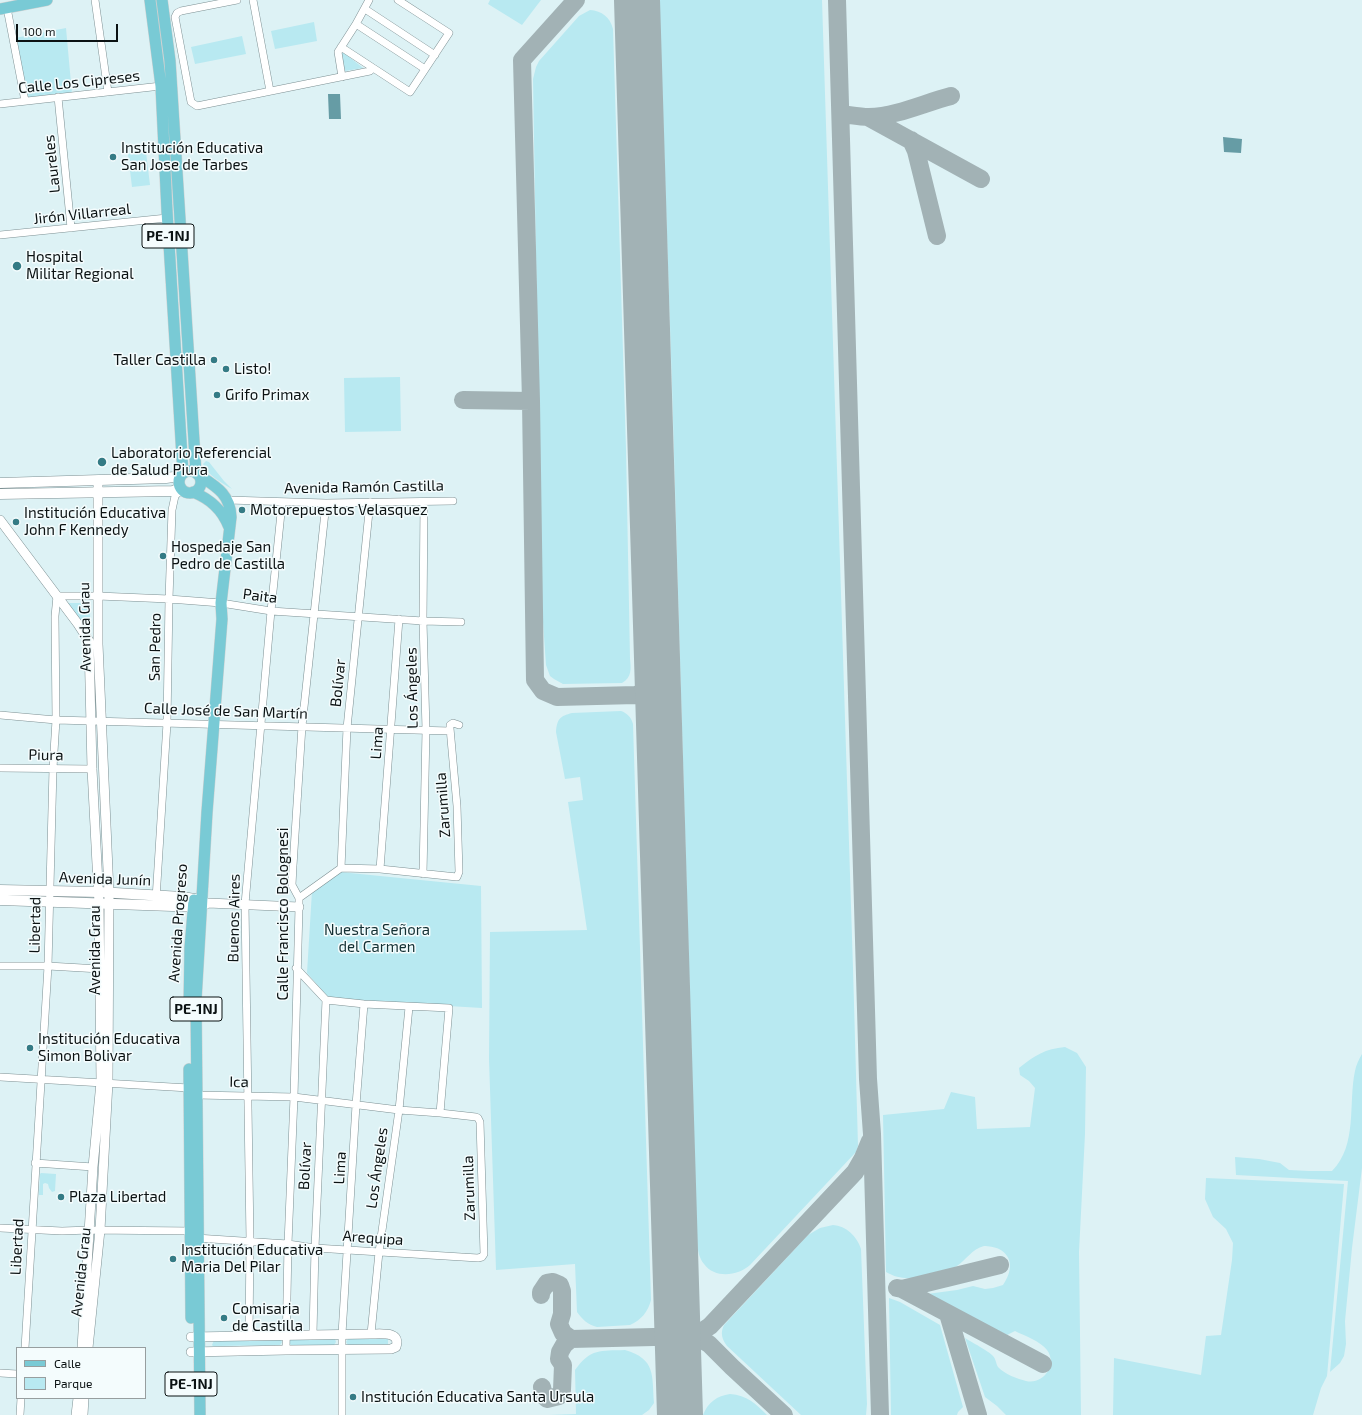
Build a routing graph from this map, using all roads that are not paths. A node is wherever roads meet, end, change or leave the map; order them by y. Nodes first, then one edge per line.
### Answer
1 (47, 0) edge
2 (95, 0) edge
3 (150, 0) edge
4 (162, 0) edge
5 (237, 0) edge
6 (253, 0) edge
7 (369, 0) edge
8 (398, 0) edge
9 (3, 8) edge
10 (365, 9) junction
11 (356, 24) junction
12 (341, 47) junction
13 (435, 55) junction
14 (183, 59) junction
15 (170, 61) junction
16 (158, 62) junction
17 (373, 68) junction
18 (425, 69) junction
19 (342, 77) junction
20 (160, 86) junction
21 (270, 91) junction
22 (108, 92) junction
23 (58, 97) junction
24 (25, 101) junction
25 (0, 104) edge
26 (167, 218) junction
27 (71, 228) junction
28 (0, 235) edge
29 (190, 386) junction
30 (178, 387) junction
31 (193, 433) junction
32 (180, 434) junction
33 (197, 473) junction
34 (182, 475) junction
35 (98, 480) junction
36 (0, 483) edge
37 (182, 489) junction
38 (98, 492) junction
39 (193, 492) junction
40 (0, 494) edge
41 (228, 500) junction
42 (453, 500) dead end
43 (370, 502) junction
44 (424, 502) junction
45 (282, 503) junction
46 (326, 503) junction
47 (0, 520) edge
48 (230, 531) junction
49 (56, 596) junction
50 (98, 596) junction
51 (169, 599) junction
52 (221, 603) junction
53 (271, 611) junction
54 (315, 613) junction
55 (358, 617) junction
56 (399, 620) junction
57 (423, 621) junction
58 (461, 622) dead end
59 (0, 715) edge
60 (56, 720) junction
61 (90, 721) junction
62 (101, 721) junction
63 (167, 723) junction
64 (459, 724) dead end
65 (211, 725) junction
66 (261, 725) junction
67 (302, 726) junction
68 (347, 728) junction
69 (391, 729) junction
70 (426, 730) junction
71 (450, 731) junction
72 (0, 768) edge
73 (52, 768) junction
74 (92, 769) junction
75 (341, 868) junction
76 (380, 869) junction
77 (423, 874) junction
78 (0, 890) edge
79 (49, 896) junction
80 (104, 898) junction
81 (0, 900) edge
82 (156, 900) junction
83 (199, 903) junction
84 (299, 903) junction
85 (245, 904) junction
86 (0, 966) edge
87 (48, 966) junction
88 (296, 968) junction
89 (100, 969) junction
90 (326, 1000) junction
91 (364, 1004) junction
92 (409, 1007) junction
93 (0, 1077) edge
94 (41, 1079) junction
95 (105, 1082) junction
96 (193, 1091) junction
97 (247, 1095) junction
98 (294, 1096) junction
99 (321, 1101) junction
100 (356, 1105) junction
101 (399, 1110) junction
102 (440, 1112) junction
103 (478, 1118) joint
104 (36, 1163) junction
105 (93, 1167) junction
106 (0, 1228) edge
107 (32, 1230) junction
108 (90, 1230) junction
109 (100, 1230) junction
110 (194, 1234) junction
111 (250, 1241) junction
112 (288, 1244) junction
113 (315, 1248) junction
114 (348, 1250) junction
115 (379, 1252) junction
116 (482, 1257) joint
117 (313, 1334) junction
118 (342, 1334) junction
119 (371, 1334) junction
120 (286, 1335) junction
121 (249, 1336) junction
122 (195, 1337) junction
123 (25, 1347) edge
124 (82, 1347) edge
125 (88, 1347) edge
126 (342, 1349) junction
127 (286, 1350) junction
128 (195, 1352) junction
129 (0, 1373) edge
130 (16, 1374) edge
131 (21, 1399) edge
132 (78, 1399) edge
133 (84, 1399) edge
134 (20, 1415) edge
135 (76, 1415) edge
136 (83, 1415) edge
137 (192, 1415) edge
138 (200, 1415) edge
139 (342, 1415) edge

1 - 9 main road
2 - 22 street
3 - 16 main road, PE-1NJ
4 - 15 main road, PE-1NJ
5 - 14 street
6 - 21 street
7 - 10 street
8 - 13 street
9 - 24 street
10 - 11 street
10 - 13 street
11 - 12 street
11 - 18 street
12 - 17 street
12 - 19 street
13 - 18 street
14 - 15 street
14 - 21 street
15 - 16 street
15 - 29 main road, PE-1NJ
16 - 20 main road, PE-1NJ
17 - 18 street
17 - 19 street
19 - 21 street
20 - 22 street, Calle Los Cipreses
20 - 26 main road, PE-1NJ
22 - 23 street, Calle Los Cipreses
23 - 24 street, Calle Los Cipreses
23 - 27 street, Laureles
24 - 25 street, Calle Los Cipreses
26 - 27 street, Jirón Villarreal
26 - 30 main road, PE-1NJ
27 - 28 street, Jirón Villarreal
29 - 30 main road
29 - 31 main road, PE-1NJ
30 - 32 main road, PE-1NJ
31 - 32 main road
31 - 33 main road, PE-1NJ
32 - 34 main road, PE-1NJ
33 - 34 main road
33 - 39 main road, PE-1NJ
33 - 41 main road
34 - 35 main road
34 - 37 main road, PE-1NJ
35 - 36 main road
35 - 38 street, Avenida Grau
37 - 38 main road
37 - 39 main road, PE-1NJ
37 - 51 street, San Pedro
38 - 40 main road
38 - 50 street, Avenida Grau
39 - 48 main road, Avenida Progreso / PE-1NJ
41 - 45 street, Avenida Ramón Castilla
41 - 48 main road, Avenida Progreso / PE-1NJ
42 - 44 street, Avenida Ramón Castilla
43 - 44 street, Avenida Ramón Castilla
43 - 46 street, Avenida Ramón Castilla
43 - 55 street, Bolívar
44 - 57 street, Los Ángeles
45 - 46 street, Avenida Ramón Castilla
45 - 53 street, Buenos Aires
46 - 54 street, Calle Francisco Bolognesi
47 - 49 street
48 - 52 main road, Avenida Progreso / PE-1NJ
49 - 50 street, Paita
49 - 60 street, Libertad
49 - 61 street, Avenida Grau
50 - 51 street, Paita
50 - 62 street, Avenida Grau
51 - 52 street, Paita
51 - 63 street, San Pedro
52 - 53 street, Paita
52 - 65 main road, Avenida Progreso / PE-1NJ
53 - 54 street, Paita
53 - 66 street, Buenos Aires
54 - 55 street, Paita
54 - 67 street, Calle Francisco Bolognesi
55 - 56 street, Paita
55 - 68 street, Bolívar
56 - 57 street, Paita
56 - 69 street, Lima
57 - 58 street, Paita
57 - 70 street, Los Ángeles
59 - 60 street, Calle José de San Martín
60 - 61 street, Calle José de San Martín
60 - 73 street, Libertad
61 - 62 street, Calle José de San Martín
61 - 74 street, Avenida Grau
62 - 63 street, Calle José de San Martín
62 - 80 street, Avenida Grau
63 - 65 street, Calle José de San Martín
63 - 82 street, San Pedro
64 - 71 street
65 - 66 street, Calle José de San Martín
65 - 83 main road, Avenida Progreso / PE-1NJ
66 - 67 street, Calle José de San Martín
66 - 85 street, Buenos Aires
67 - 68 street, Calle José de San Martín
67 - 84 street, Calle Francisco Bolognesi
68 - 69 street, Calle José de San Martín
68 - 75 street, Bolívar
69 - 70 street, Calle José de San Martín
69 - 76 street, Lima
70 - 71 street, Calle José de San Martín
70 - 77 street, Los Ángeles
71 - 77 street, Zarumilla
72 - 73 street, Piura
73 - 74 street, Piura
73 - 79 street, Libertad
74 - 80 street, Avenida Grau
75 - 76 street
75 - 84 street
76 - 77 street
78 - 79 main road, Avenida Junín
79 - 80 main road, Avenida Junín
79 - 81 main road, Avenida Junín
79 - 87 street, Libertad
80 - 82 main road, Avenida Junín
80 - 89 street, Avenida Grau
80 - 95 street, Avenida Grau
82 - 83 main road, Avenida Junín
83 - 85 street, Avenida Junín
83 - 96 main road, Avenida Progreso / PE-1NJ
84 - 85 street, Avenida Junín
84 - 88 street, Calle Francisco Bolognesi
85 - 97 street, Buenos Aires
86 - 87 street
87 - 89 street
87 - 94 street, Libertad
88 - 90 street
88 - 98 street, Calle Francisco Bolognesi
89 - 95 street, Avenida Grau
90 - 91 street
90 - 99 street, Bolívar
91 - 92 street
91 - 100 street, Lima
92 - 101 street, Los Ángeles
92 - 102 street
93 - 94 street, Ica
94 - 95 street, Ica
94 - 104 street, Libertad
95 - 96 street, Ica
95 - 105 street, Avenida Grau
95 - 109 street, Avenida Grau
96 - 97 street, Ica
96 - 110 main road, Avenida Progreso / PE-1NJ
97 - 98 street, Ica
97 - 111 street, Buenos Aires
98 - 99 street, Ica
98 - 112 street, Calle Francisco Bolognesi
99 - 100 street, Ica
99 - 113 street, Bolívar
100 - 101 street, Ica
100 - 114 street, Lima
101 - 102 street, Ica
101 - 115 street, Los Ángeles
102 - 103 street, Ica
103 - 116 street, Zarumilla
104 - 105 street
104 - 107 street, Libertad
105 - 108 street, Avenida Grau
106 - 107 street, Arequipa
107 - 108 street, Arequipa
107 - 123 street, Libertad
108 - 109 street, Arequipa
108 - 124 street, Avenida Grau
109 - 110 street, Arequipa
109 - 125 street, Avenida Grau
110 - 111 street, Arequipa
110 - 122 main road, Avenida Progreso / PE-1NJ
111 - 112 street, Arequipa
111 - 121 street, Buenos Aires
112 - 113 street, Arequipa
112 - 120 street, Calle Francisco Bolognesi
113 - 114 street, Arequipa
113 - 117 street, Bolívar
114 - 115 street, Arequipa
114 - 118 street, Lima
115 - 116 street, Arequipa
115 - 119 street, Los Ángeles
117 - 118 street
117 - 120 street
118 - 119 street
118 - 126 street, Lima
119 - 126 street
120 - 121 street
120 - 127 street, Calle Francisco Bolognesi
121 - 122 street
122 - 128 main road, Avenida Progreso / PE-1NJ
126 - 127 street
126 - 139 street, Lima
127 - 128 street
128 - 137 main road, Avenida Progreso / PE-1NJ
128 - 138 main road, Avenida Progreso / PE-1NJ
129 - 130 street
131 - 134 street
132 - 135 street
133 - 136 street

